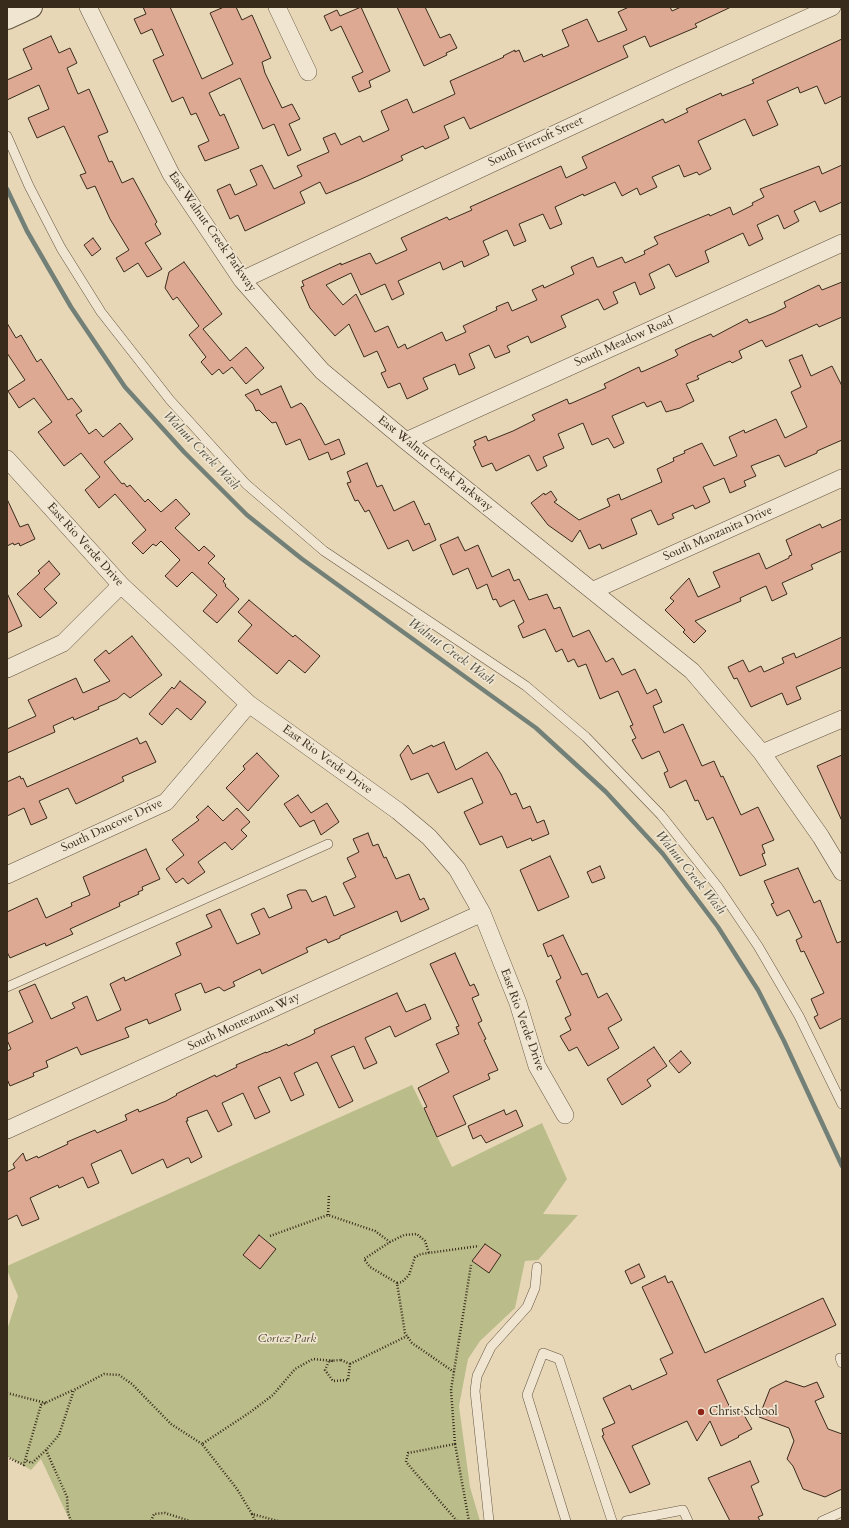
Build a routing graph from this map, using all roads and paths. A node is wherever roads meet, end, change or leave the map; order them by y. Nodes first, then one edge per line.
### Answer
1 (31, 7) edge
2 (88, 7) edge
3 (277, 7) edge
4 (832, 7) edge
5 (7, 18) edge
6 (308, 72) dead end
7 (7, 136) edge
8 (842, 243) edge
9 (242, 280) junction
10 (406, 441) junction
11 (7, 460) edge
12 (842, 478) edge
13 (120, 585) junction
14 (594, 590) junction
15 (7, 669) edge
16 (249, 704) junction
17 (842, 719) edge
18 (762, 753) junction
19 (328, 844) dead end
20 (842, 872) edge
21 (7, 875) edge
22 (482, 913) junction
23 (7, 987) edge
24 (842, 1104) edge
25 (565, 1115) dead end
26 (7, 1130) edge
27 (329, 1195) dead end
28 (328, 1215) junction
29 (270, 1236) dead end
30 (390, 1242) junction
31 (479, 1246) dead end
32 (429, 1253) junction
33 (471, 1265) dead end
34 (537, 1267) dead end
35 (397, 1283) junction
36 (407, 1336) junction
37 (334, 1361) junction
38 (350, 1364) junction
39 (454, 1372) junction
40 (74, 1390) junction
41 (7, 1393) edge
42 (46, 1403) junction
43 (202, 1444) junction
44 (455, 1444) junction
45 (46, 1450) junction
46 (7, 1457) edge
47 (25, 1460) junction
48 (842, 1512) edge
49 (252, 1514) junction
50 (72, 1521) edge
51 (151, 1521) edge
52 (190, 1521) edge
53 (255, 1521) edge
54 (278, 1521) edge
55 (457, 1521) edge
56 (470, 1521) edge
57 (490, 1521) edge
58 (566, 1521) edge
59 (612, 1521) edge
60 (626, 1521) edge
61 (688, 1521) edge
62 (822, 1521) edge

1 - 5 street
2 - 9 street, East Walnut Creek Parkway
3 - 6 street
4 - 9 street, South Fircroft Street
7 - 24 lane
8 - 10 street, South Meadow Road
9 - 10 street, East Walnut Creek Parkway
10 - 14 street, East Walnut Creek Parkway
11 - 13 street, East Rio Verde Drive
12 - 14 street, South Manzanita Drive
13 - 15 street
13 - 16 street, East Rio Verde Drive
14 - 18 street, East Walnut Creek Parkway
16 - 21 street, South Dancove Drive
16 - 22 street, East Rio Verde Drive
17 - 18 street
18 - 20 street, East Walnut Creek Parkway
19 - 23 lane
22 - 25 street, East Rio Verde Drive
22 - 26 street, South Montezuma Way
27 - 28 path
28 - 29 path
28 - 30 path
30 - 32 path
30 - 35 path
31 - 32 path
32 - 35 path
33 - 39 path
34 - 57 lane
35 - 36 path
36 - 38 path
36 - 39 path
37 - 38 path
37 - 38 path
37 - 43 path
39 - 44 path
40 - 42 path
40 - 43 path
40 - 45 path
41 - 42 path
42 - 47 path
43 - 49 path
44 - 55 path
44 - 56 path
45 - 47 path
45 - 50 path
46 - 47 path
48 - 62 lane
49 - 53 path
49 - 54 path
51 - 52 path
58 - 59 lane
60 - 61 lane

